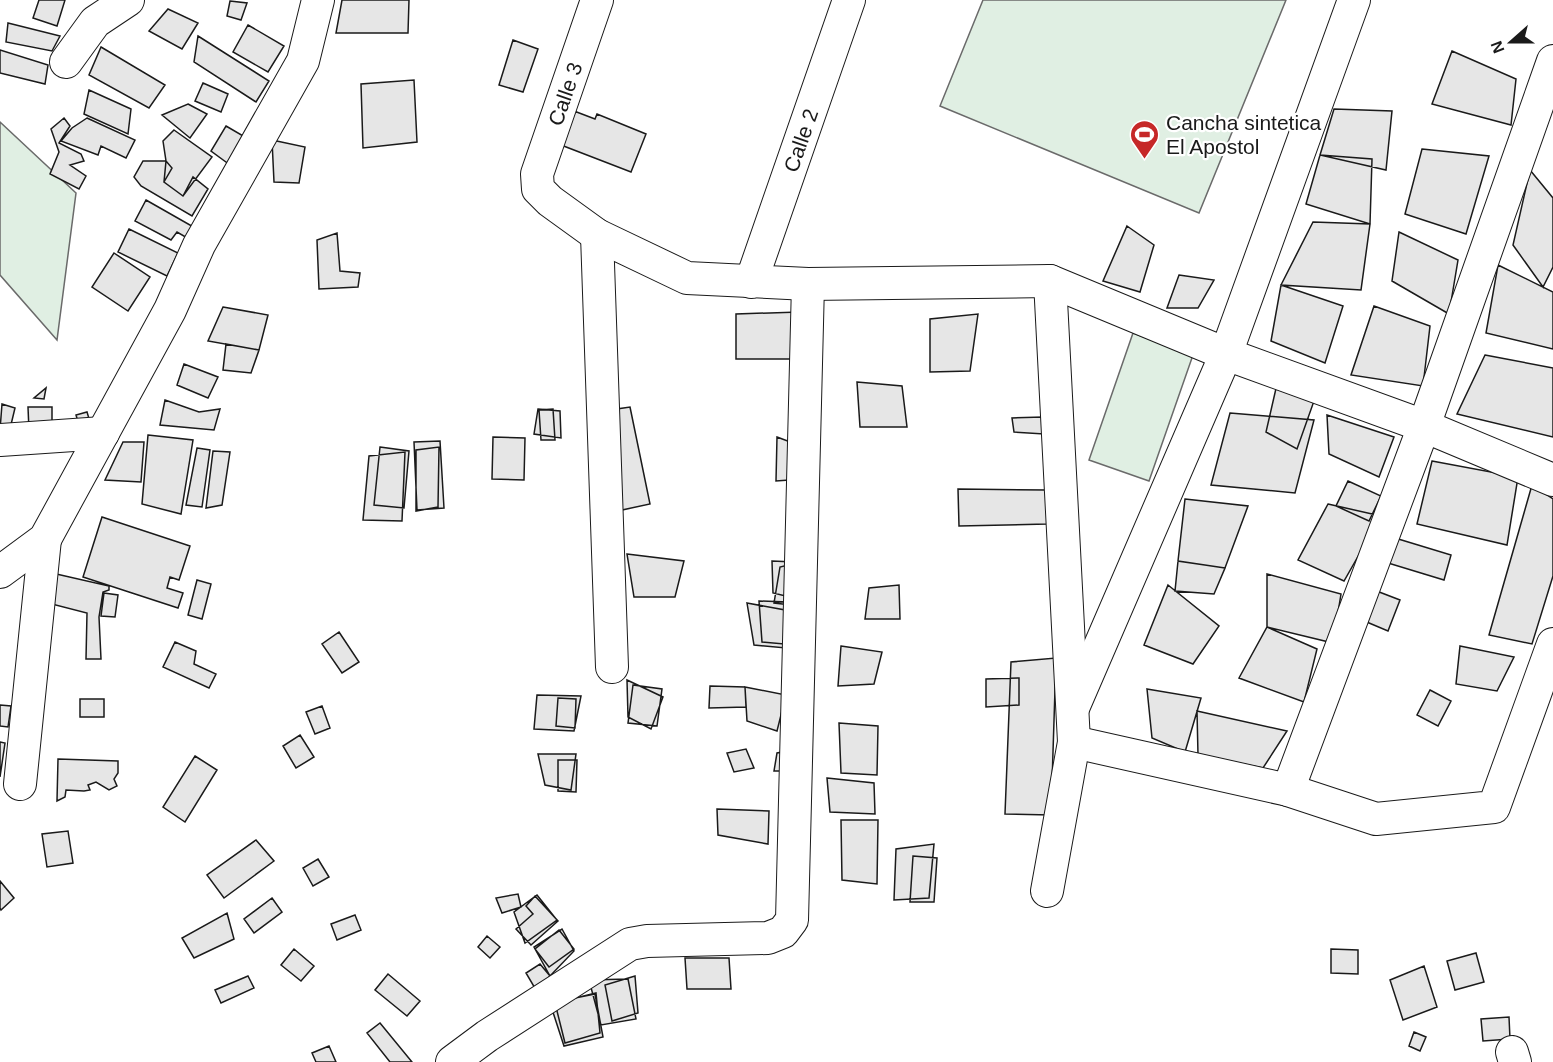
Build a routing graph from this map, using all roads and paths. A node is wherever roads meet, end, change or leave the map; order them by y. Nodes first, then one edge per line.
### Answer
1 (128, 0) edge
2 (318, 0) edge
3 (597, 0) edge
4 (849, 0) edge
5 (1354, 0) edge
6 (1553, 61) edge
7 (66, 62) dead end
8 (597, 235) junction
9 (1050, 281) junction
10 (751, 282) junction
11 (808, 284) junction
12 (1226, 354) junction
13 (1424, 426) junction
14 (103, 433) junction
15 (0, 440) edge
16 (1553, 480) edge
17 (45, 539) junction
18 (0, 572) edge
19 (1553, 644) edge
20 (612, 666) dead end
21 (1073, 708) junction
22 (1074, 742) junction
23 (20, 784) dead end
24 (1288, 790) junction
25 (1047, 891) dead end
26 (452, 1062) edge

1 - 7 street
2 - 14 street
3 - 8 street, Calle 3
4 - 10 street, Calle 2
5 - 12 street
6 - 13 street
8 - 10 street
8 - 20 street
9 - 11 street
9 - 12 street
9 - 21 street
10 - 11 street
11 - 26 street
12 - 13 street
12 - 21 street
13 - 16 street
13 - 24 street
14 - 15 street
14 - 17 street
17 - 18 street
17 - 23 street
19 - 24 street
21 - 22 street
22 - 24 street
22 - 25 street

